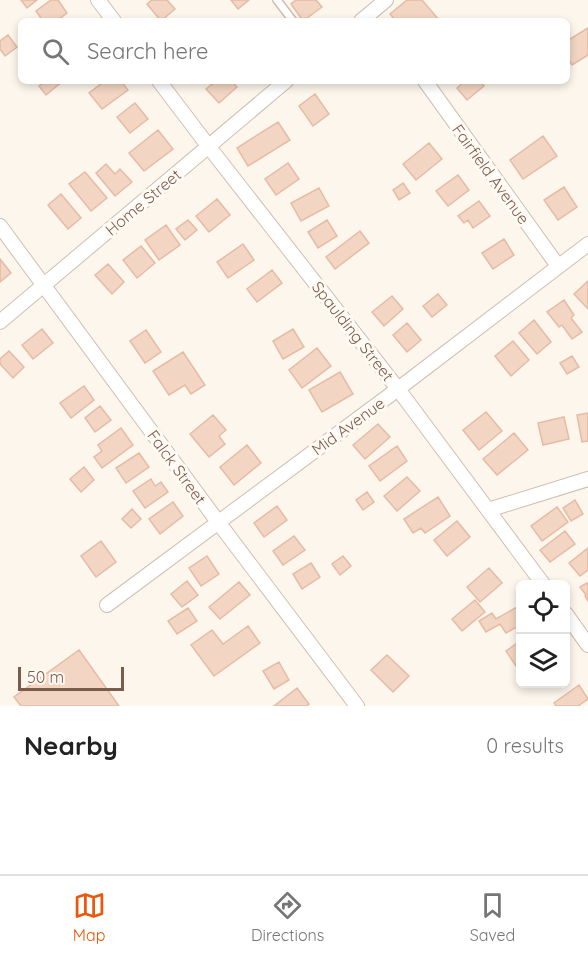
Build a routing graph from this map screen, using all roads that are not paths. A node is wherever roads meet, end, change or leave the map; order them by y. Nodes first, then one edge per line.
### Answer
1 (98, 0) edge
2 (277, 0) edge
3 (386, 0) edge
4 (379, 16) edge
5 (112, 18) edge
6 (291, 18) edge
7 (161, 84) edge
8 (282, 84) edge
9 (427, 84) edge
10 (209, 147) junction
11 (0, 226) edge
12 (588, 244) edge
13 (558, 266) junction
14 (44, 285) junction
15 (0, 322) edge
16 (398, 389) junction
17 (588, 479) edge
18 (488, 510) junction
19 (218, 522) junction
20 (539, 580) edge
21 (107, 605) dead end
22 (570, 620) edge
23 (588, 645) edge
24 (357, 706) edge

1 - 5 street
2 - 6 lane
3 - 4 street
7 - 10 street, Spaulding Street
8 - 10 street, Home Street
9 - 13 street, Fairfield Avenue
10 - 14 street, Home Street
10 - 16 street, Spaulding Street
11 - 14 street, Falck Street
12 - 13 street, Mid Avenue
13 - 16 street, Mid Avenue
14 - 15 street, Home Street
14 - 19 street, Falck Street
16 - 18 street, Spaulding Street
16 - 19 street, Mid Avenue
17 - 18 street
18 - 20 street, Spaulding Street
19 - 21 street, Mid Avenue
19 - 24 street, Falck Street
22 - 23 street

